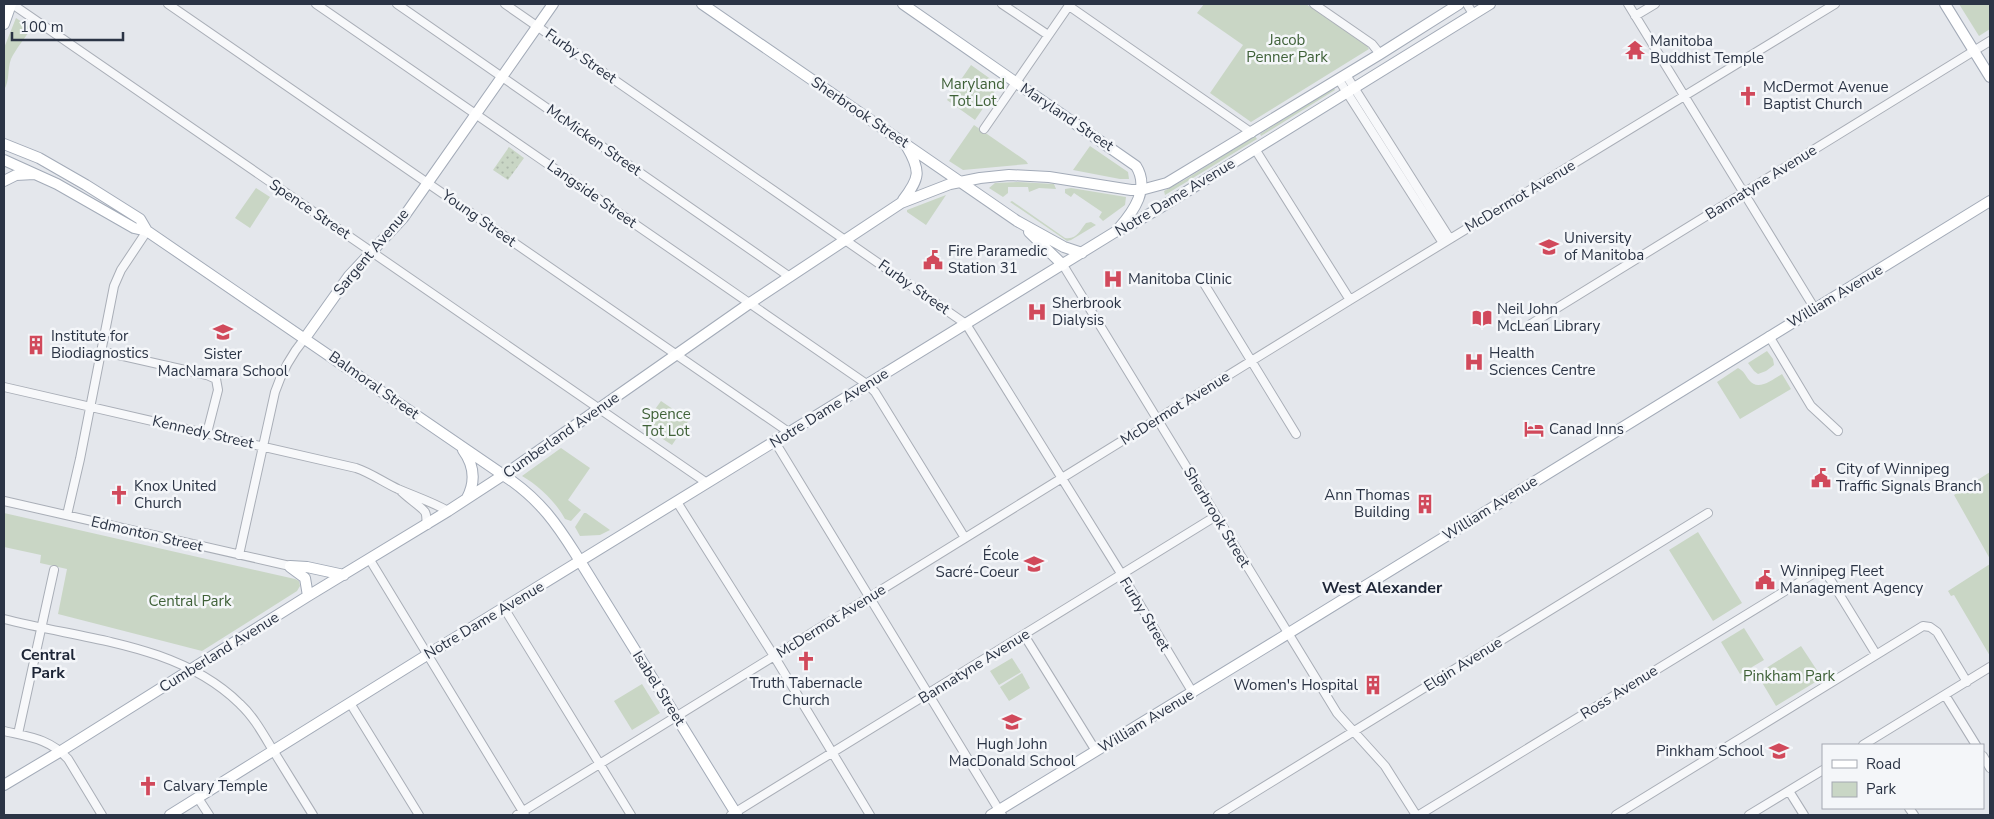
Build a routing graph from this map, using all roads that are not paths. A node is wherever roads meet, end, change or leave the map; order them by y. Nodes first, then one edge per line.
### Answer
1 (11, 4) edge
2 (168, 4) edge
3 (316, 4) edge
4 (397, 4) edge
5 (505, 4) edge
6 (553, 4) edge
7 (702, 4) edge
8 (903, 4) edge
9 (1002, 4) edge
10 (1314, 4) edge
11 (1459, 4) edge
12 (1467, 4) edge
13 (1490, 4) edge
14 (1628, 4) edge
15 (1655, 4) edge
16 (1835, 4) edge
17 (1945, 4) edge
18 (1070, 5) edge
19 (4, 10) edge
20 (1473, 14) junction
21 (1636, 16) junction
22 (4, 24) edge
23 (537, 26) junction
24 (1048, 35) junction
25 (1990, 42) edge
26 (1974, 51) junction
27 (1380, 54) junction
28 (502, 76) junction
29 (1342, 77) junction
30 (1990, 77) edge
31 (1016, 82) junction
32 (1350, 89) junction
33 (1686, 95) junction
34 (475, 114) junction
35 (984, 129) dead end
36 (1252, 133) junction
37 (904, 142) junction
38 (4, 144) edge
39 (1255, 149) junction
40 (4, 160) edge
41 (37, 174) junction
42 (4, 181) edge
43 (960, 182) junction
44 (427, 183) junction
45 (1141, 190) junction
46 (1744, 192) junction
47 (1990, 201) edge
48 (901, 203) junction
49 (1017, 221) junction
50 (147, 231) junction
51 (1115, 232) junction
52 (846, 239) junction
53 (1447, 241) junction
54 (371, 250) junction
55 (1082, 253) junction
56 (1063, 264) junction
57 (790, 277) junction
58 (1200, 277) dead end
59 (1350, 300) junction
60 (750, 303) junction
61 (1815, 309) junction
62 (966, 324) junction
63 (1532, 324) dead end
64 (1769, 336) junction
65 (305, 338) junction
66 (101, 350) junction
67 (677, 355) junction
68 (1253, 360) junction
69 (868, 385) junction
70 (4, 387) edge
71 (90, 406) junction
72 (600, 408) junction
73 (1158, 420) junction
74 (1838, 431) dead end
75 (207, 432) junction
76 (790, 433) junction
77 (1296, 434) dead end
78 (775, 442) junction
79 (460, 445) junction
80 (262, 446) junction
81 (503, 475) junction
82 (1062, 479) junction
83 (707, 484) junction
84 (398, 489) junction
85 (467, 498) junction
86 (4, 501) edge
87 (677, 502) junction
88 (448, 511) junction
89 (1708, 513) dead end
90 (67, 516) junction
91 (1216, 516) junction
92 (426, 524) junction
93 (966, 538) junction
94 (239, 555) junction
95 (370, 560) junction
96 (580, 560) junction
97 (290, 566) junction
98 (54, 570) dead end
99 (1122, 574) junction
100 (344, 575) junction
101 (308, 596) junction
102 (869, 597) junction
103 (504, 608) junction
104 (4, 619) edge
105 (40, 628) junction
106 (1287, 633) junction
107 (1024, 635) junction
108 (427, 654) junction
109 (1876, 654) junction
110 (774, 656) junction
111 (1990, 667) edge
112 (192, 669) junction
113 (1967, 682) junction
114 (1192, 693) junction
115 (928, 694) junction
116 (1945, 695) junction
117 (350, 703) junction
118 (677, 716) junction
119 (4, 731) edge
120 (1354, 732) junction
121 (18, 734) junction
122 (1868, 744) edge
123 (1975, 744) edge
124 (273, 750) junction
125 (61, 752) junction
126 (833, 752) junction
127 (1096, 752) junction
128 (600, 764) junction
129 (1822, 771) edge
130 (4, 785) edge
131 (1789, 791) junction
132 (198, 798) junction
133 (522, 814) edge
134 (735, 814) edge
135 (997, 814) edge
136 (102, 815) edge
137 (170, 815) edge
138 (209, 815) edge
139 (313, 815) edge
140 (419, 815) edge
141 (631, 815) edge
142 (870, 815) edge
143 (1218, 815) edge
144 (1418, 815) edge
145 (1616, 815) edge
146 (1749, 815) edge
147 (1804, 815) edge

1 - 19 main road
1 - 22 main road
1 - 54 street, Spence Street
2 - 44 street, Young Street
3 - 34 street, Langside Street
4 - 28 street, McMicken Street
5 - 23 street, Furby Street
6 - 23 main road, Sargent Avenue
7 - 37 main road, Sherbrook Street
8 - 31 main road, Maryland Street
9 - 24 street
10 - 27 street
11 - 27 main road, Notre Dame Avenue
12 - 20 street
13 - 20 main road, Notre Dame Avenue
14 - 21 street
15 - 21 street
16 - 33 street, McDermot Avenue
17 - 26 main road
18 - 24 street
18 - 36 street
20 - 32 main road, Notre Dame Avenue
21 - 33 street
23 - 28 main road, Sargent Avenue
23 - 52 street, Furby Street
24 - 31 street
25 - 26 street, Bannatyne Avenue
26 - 30 main road
26 - 46 street, Bannatyne Avenue
27 - 29 main road, Notre Dame Avenue
28 - 34 main road, Sargent Avenue
28 - 57 street, McMicken Street
29 - 32 street
29 - 36 main road, Notre Dame Avenue
31 - 35 street
31 - 45 main road, Maryland Street
32 - 39 main road, Notre Dame Avenue
32 - 53 street
33 - 46 street
33 - 53 street, McDermot Avenue
34 - 44 main road, Sargent Avenue
34 - 60 street, Langside Street
36 - 45 main road, Notre Dame Avenue
37 - 43 main road, Sherbrook Street
37 - 48 main road
38 - 50 main road, Balmoral Street
39 - 51 main road, Notre Dame Avenue
39 - 59 street
40 - 41 main road, Balmoral Street
41 - 42 main road
41 - 50 main road, Balmoral Street
43 - 45 main road, Cumberland Avenue
43 - 48 main road, Cumberland Avenue
43 - 49 main road, Sherbrook Street
44 - 54 main road, Sargent Avenue
44 - 67 street, Young Street
45 - 51 main road
46 - 61 street
46 - 63 street, Bannatyne Avenue
47 - 61 main road, William Avenue
48 - 52 main road, Cumberland Avenue
49 - 55 main road, Sherbrook Street
49 - 56 main road, Sherbrook Street
50 - 65 main road, Balmoral Street
50 - 66 street
51 - 55 main road, Notre Dame Avenue
52 - 57 main road, Cumberland Avenue
52 - 62 street, Furby Street
53 - 59 street, McDermot Avenue
54 - 65 main road, Sargent Avenue
54 - 72 street, Spence Street
55 - 56 main road, Notre Dame Avenue
56 - 62 main road, Notre Dame Avenue
56 - 73 street, Sherbrook Street
57 - 60 main road, Cumberland Avenue
58 - 68 street
59 - 68 street, McDermot Avenue
60 - 67 main road, Cumberland Avenue
60 - 69 street, Langside Street
61 - 64 main road, William Avenue
62 - 69 main road, Notre Dame Avenue
62 - 82 street, Furby Street
64 - 74 street
64 - 106 main road, William Avenue
65 - 79 main road, Balmoral Street
65 - 80 street, Sargent Avenue
66 - 71 street
66 - 75 street
67 - 72 main road, Cumberland Avenue
67 - 76 street, Young Street
68 - 73 street, McDermot Avenue
68 - 77 street
69 - 76 main road, Notre Dame Avenue
69 - 93 street, Langside Street
70 - 71 street, Kennedy Street
71 - 75 street, Kennedy Street
71 - 90 street
72 - 81 main road, Cumberland Avenue
72 - 83 street, Spence Street
73 - 82 street, McDermot Avenue
73 - 91 street, Sherbrook Street
75 - 80 street, Kennedy Street
76 - 78 main road, Notre Dame Avenue
78 - 83 main road, Notre Dame Avenue
78 - 102 street
79 - 81 main road, Balmoral Street
79 - 85 main road
80 - 84 street, Kennedy Street
80 - 94 street, Sargent Avenue
81 - 85 main road, Cumberland Avenue
81 - 96 main road, Balmoral Street
82 - 93 street, McDermot Avenue
82 - 99 street, Furby Street
83 - 87 main road, Notre Dame Avenue
84 - 88 street, Kennedy Street
84 - 92 street, Kennedy Street
85 - 88 main road, Cumberland Avenue
86 - 90 street, Edmonton Street
87 - 96 main road, Notre Dame Avenue
87 - 110 street
88 - 92 main road, Cumberland Avenue
89 - 120 street, Elgin Avenue
90 - 94 street, Edmonton Street
91 - 99 street, Bannatyne Avenue
91 - 106 street, Sherbrook Street
92 - 95 main road, Cumberland Avenue
93 - 102 street, McDermot Avenue
94 - 97 street, Edmonton Street
95 - 100 main road, Cumberland Avenue
95 - 108 street
96 - 103 main road, Notre Dame Avenue
96 - 118 main road, Isabel Street
97 - 100 main road
97 - 101 main road
98 - 105 street
99 - 107 street, Bannatyne Avenue
99 - 114 street, Furby Street
100 - 101 main road, Cumberland Avenue
101 - 112 main road, Cumberland Avenue
102 - 110 street, McDermot Avenue
102 - 115 street
103 - 108 main road, Notre Dame Avenue
103 - 128 street
104 - 105 street
105 - 112 street
105 - 121 street
106 - 114 main road, William Avenue
106 - 120 street, Sherbrook Street
107 - 115 street, Bannatyne Avenue
107 - 127 street
108 - 117 main road, Notre Dame Avenue
108 - 133 street
109 - 113 street
109 - 144 street, Ross Avenue
109 - 145 street
110 - 118 street, McDermot Avenue
110 - 126 street
111 - 113 street
112 - 124 street
112 - 125 main road, Cumberland Avenue
113 - 116 street
114 - 127 main road, William Avenue
115 - 126 street, Bannatyne Avenue
115 - 135 street
116 - 122 street
116 - 123 street
117 - 124 main road, Notre Dame Avenue
117 - 140 street
118 - 128 street, McDermot Avenue
118 - 134 main road, Isabel Street
119 - 121 street
120 - 143 street, Elgin Avenue
120 - 144 street, Sherbrook Street
121 - 125 street
124 - 132 main road, Notre Dame Avenue
124 - 139 street
125 - 130 main road, Cumberland Avenue
125 - 136 street
126 - 134 street, Bannatyne Avenue
126 - 142 street
127 - 135 main road, William Avenue
128 - 133 street, McDermot Avenue
128 - 141 street
129 - 131 street
131 - 146 street
131 - 147 street
132 - 137 main road, Notre Dame Avenue
132 - 138 street

